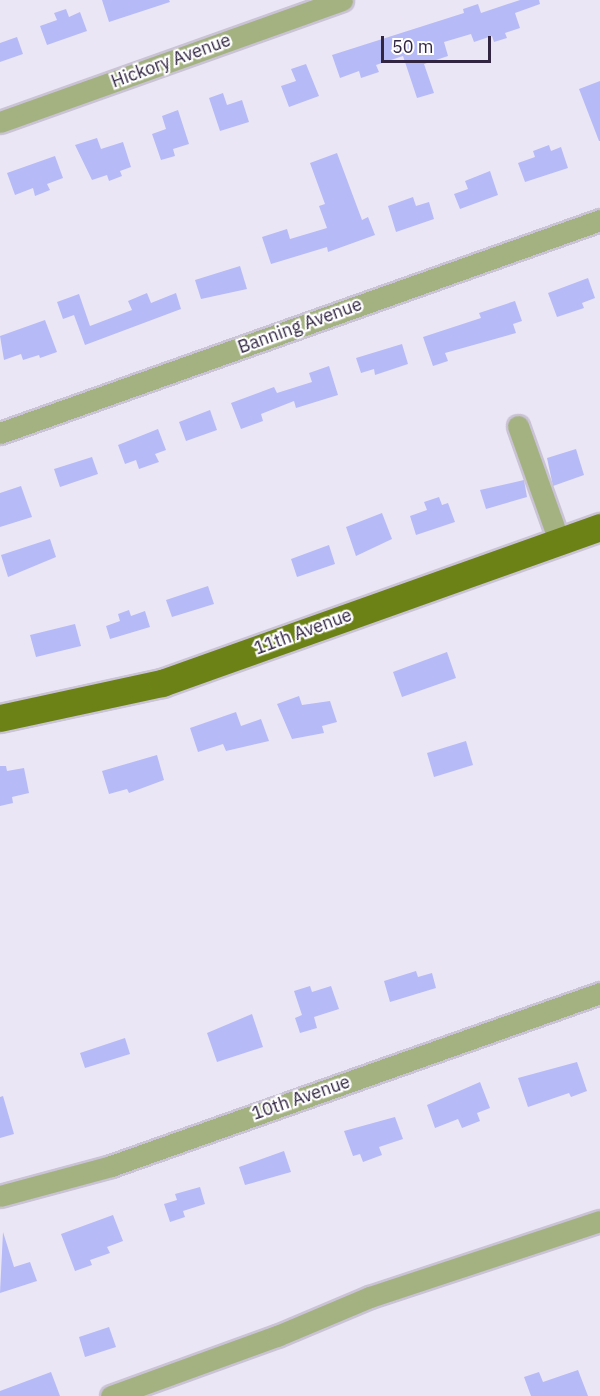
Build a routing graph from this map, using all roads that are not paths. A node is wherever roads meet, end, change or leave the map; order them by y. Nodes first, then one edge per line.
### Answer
1 (342, 0) edge
2 (0, 122) edge
3 (600, 220) edge
4 (518, 426) dead end
5 (0, 433) edge
6 (600, 527) edge
7 (559, 541) junction
8 (0, 718) edge
9 (600, 993) edge
10 (0, 1196) edge
11 (600, 1221) edge
12 (111, 1396) edge

1 - 2 street, Hickory Avenue
3 - 5 street, Banning Avenue
4 - 7 street
6 - 7 main road, 11th Avenue
7 - 8 main road, 11th Avenue
9 - 10 street, 10th Avenue
11 - 12 street

